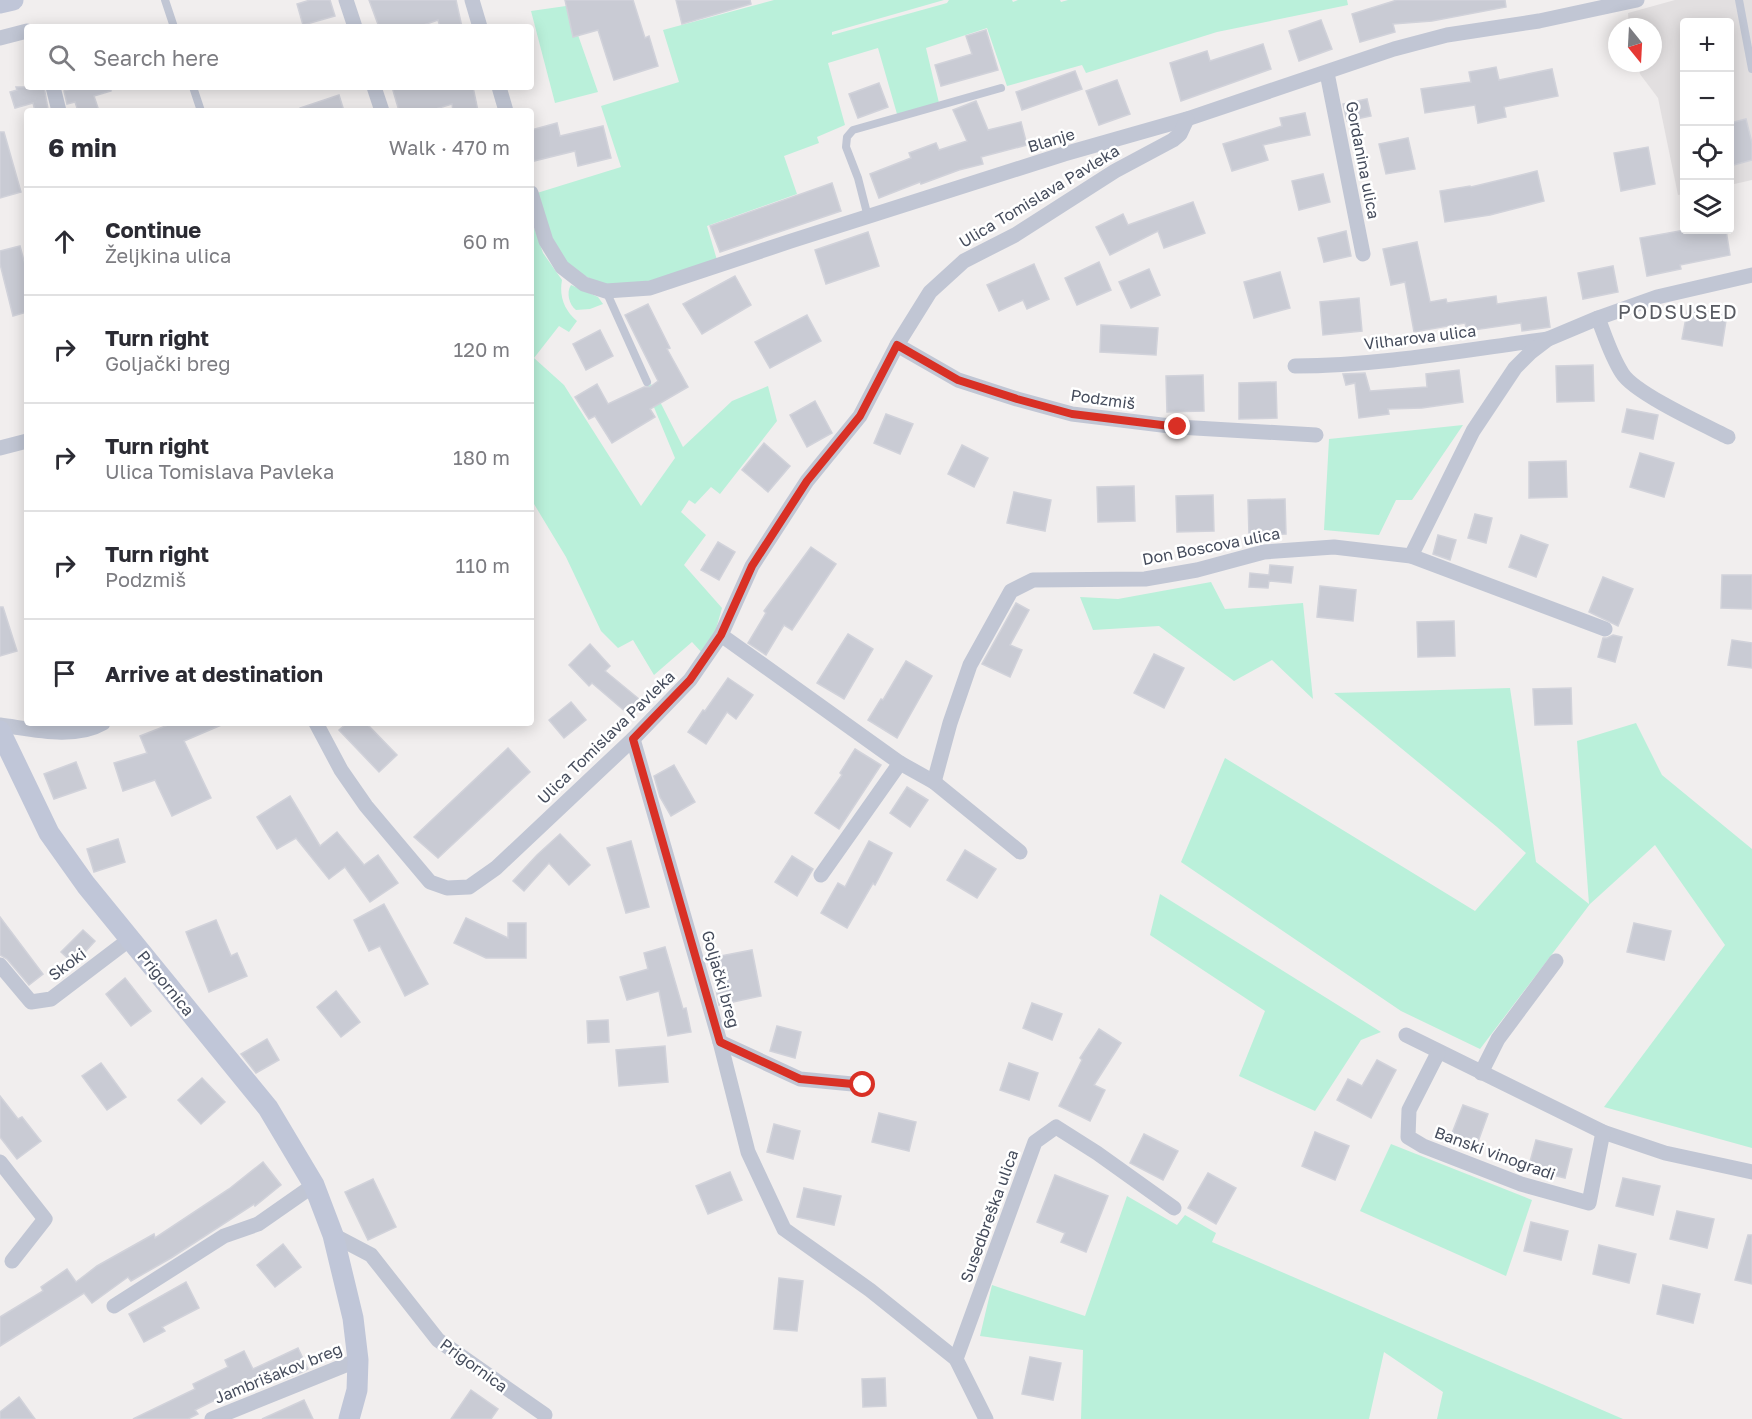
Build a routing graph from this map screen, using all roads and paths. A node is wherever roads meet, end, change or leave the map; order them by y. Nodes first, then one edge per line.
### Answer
1 (13, 0) edge
2 (165, 0) edge
3 (346, 0) edge
4 (472, 0) edge
5 (1637, 0) edge
6 (1739, 0) edge
7 (0, 3) edge
8 (173, 24) edge
9 (354, 24) edge
10 (479, 24) edge
11 (24, 32) edge
12 (0, 38) edge
13 (1752, 69) edge
14 (1327, 73) junction
15 (1001, 88) dead end
16 (54, 90) edge
17 (194, 90) edge
18 (375, 90) edge
19 (500, 90) edge
20 (59, 108) edge
21 (200, 108) edge
22 (381, 108) edge
23 (505, 108) edge
24 (1187, 119) junction
25 (534, 203) edge
26 (867, 217) junction
27 (1363, 254) dead end
28 (1752, 275) edge
29 (606, 291) junction
30 (1598, 318) junction
31 (1548, 339) junction
32 (897, 345) junction
33 (1295, 366) dead end
34 (647, 382) dead end
35 (1316, 435) dead end
36 (1728, 437) dead end
37 (24, 442) edge
38 (0, 448) edge
39 (1410, 556) junction
40 (1605, 629) dead end
41 (721, 635) junction
42 (0, 725) edge
43 (97, 726) edge
44 (318, 726) edge
45 (0, 731) edge
46 (633, 739) junction
47 (900, 762) junction
48 (934, 782) junction
49 (1020, 852) dead end
50 (821, 874) dead end
51 (130, 939) junction
52 (1556, 961) dead end
53 (0, 965) edge
54 (1406, 1035) dead end
55 (720, 1042) junction
56 (1438, 1053) junction
57 (1481, 1072) junction
58 (863, 1085) dead end
59 (1603, 1132) junction
60 (0, 1161) edge
61 (1752, 1172) edge
62 (314, 1185) junction
63 (1174, 1208) dead end
64 (333, 1235) junction
65 (12, 1261) dead end
66 (114, 1306) dead end
67 (956, 1359) junction
68 (358, 1360) junction
69 (545, 1415) dead end
70 (212, 1419) edge
71 (349, 1419) edge
72 (986, 1419) edge

1 - 7 street
2 - 8 lane
3 - 9 street
4 - 10 street
5 - 14 street, Blanje
6 - 13 lane
11 - 12 street
14 - 24 street, Blanje
14 - 27 street, Gordanina ulica
15 - 26 lane
16 - 20 street
17 - 21 lane
18 - 22 street
19 - 23 street
24 - 26 street, Blanje
24 - 32 street, Ulica Tomislava Pavleka
25 - 29 street, Blanje
26 - 29 street, Blanje
28 - 30 street
29 - 34 lane
30 - 31 street
30 - 36 street
31 - 33 street, Vilharova ulica
31 - 39 street
32 - 35 street, Podzmiš
32 - 41 street, Ulica Tomislava Pavleka
37 - 38 street
39 - 40 street, Don Boscova ulica
39 - 48 street, Don Boscova ulica
41 - 46 street, Ulica Tomislava Pavleka
41 - 47 street
42 - 43 street
44 - 46 street, Ulica Tomislava Pavleka
45 - 51 street, Prigornica
46 - 55 street, Goljački breg
47 - 48 street
47 - 50 street
48 - 49 street
51 - 53 street, Skoki
51 - 62 street, Prigornica
52 - 57 street
54 - 56 street
55 - 58 street
55 - 67 street, Goljački breg
56 - 57 street
56 - 59 street, Banski vinogradi
57 - 59 street
59 - 61 street
60 - 65 street
62 - 64 street, Prigornica
62 - 66 street
63 - 67 street, Susedbreška ulica
64 - 68 street, Prigornica
64 - 69 street, Prigornica
67 - 72 street, Goljački breg
68 - 70 street, Jambrišakov breg
68 - 71 street, Prigornica

